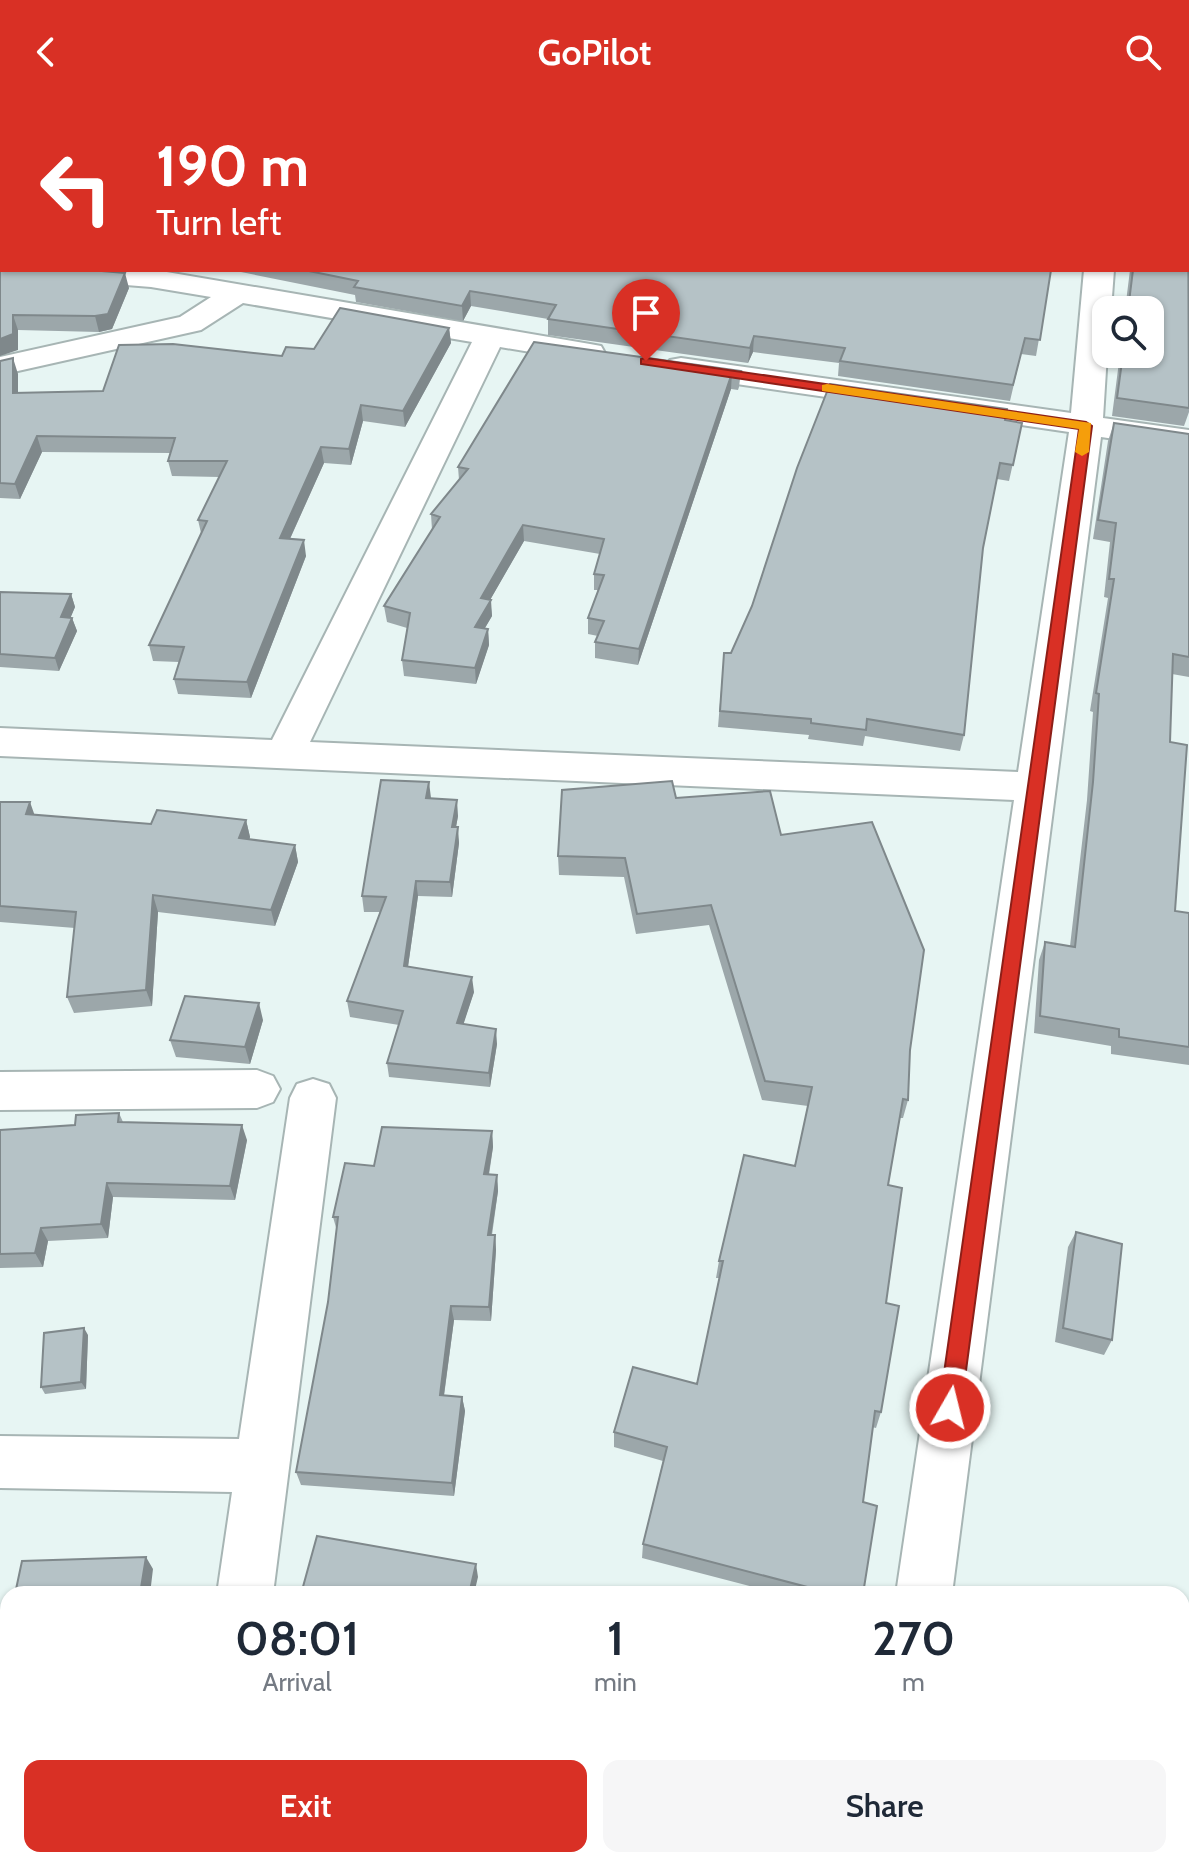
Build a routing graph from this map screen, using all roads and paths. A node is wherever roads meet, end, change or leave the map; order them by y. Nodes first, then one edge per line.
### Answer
1 (76, 272) edge
2 (1099, 272) edge
3 (237, 293) junction
4 (489, 338) junction
5 (615, 357) edge
6 (646, 361) edge
7 (0, 366) edge
8 (1086, 426) junction
9 (1189, 440) edge
10 (0, 742) edge
11 (284, 755) junction
12 (1036, 787) junction
13 (257, 1089) dead end
14 (0, 1091) edge
15 (313, 1098) dead end
16 (0, 1462) edge
17 (264, 1466) junction
18 (246, 1586) edge
19 (925, 1586) edge

1 - 3 street
2 - 8 street
3 - 4 street
3 - 7 street
4 - 5 street
4 - 11 street
6 - 8 street
8 - 9 street
8 - 12 street
10 - 11 street
11 - 12 street
12 - 19 street
13 - 14 street
15 - 17 street
16 - 17 street
17 - 18 street

